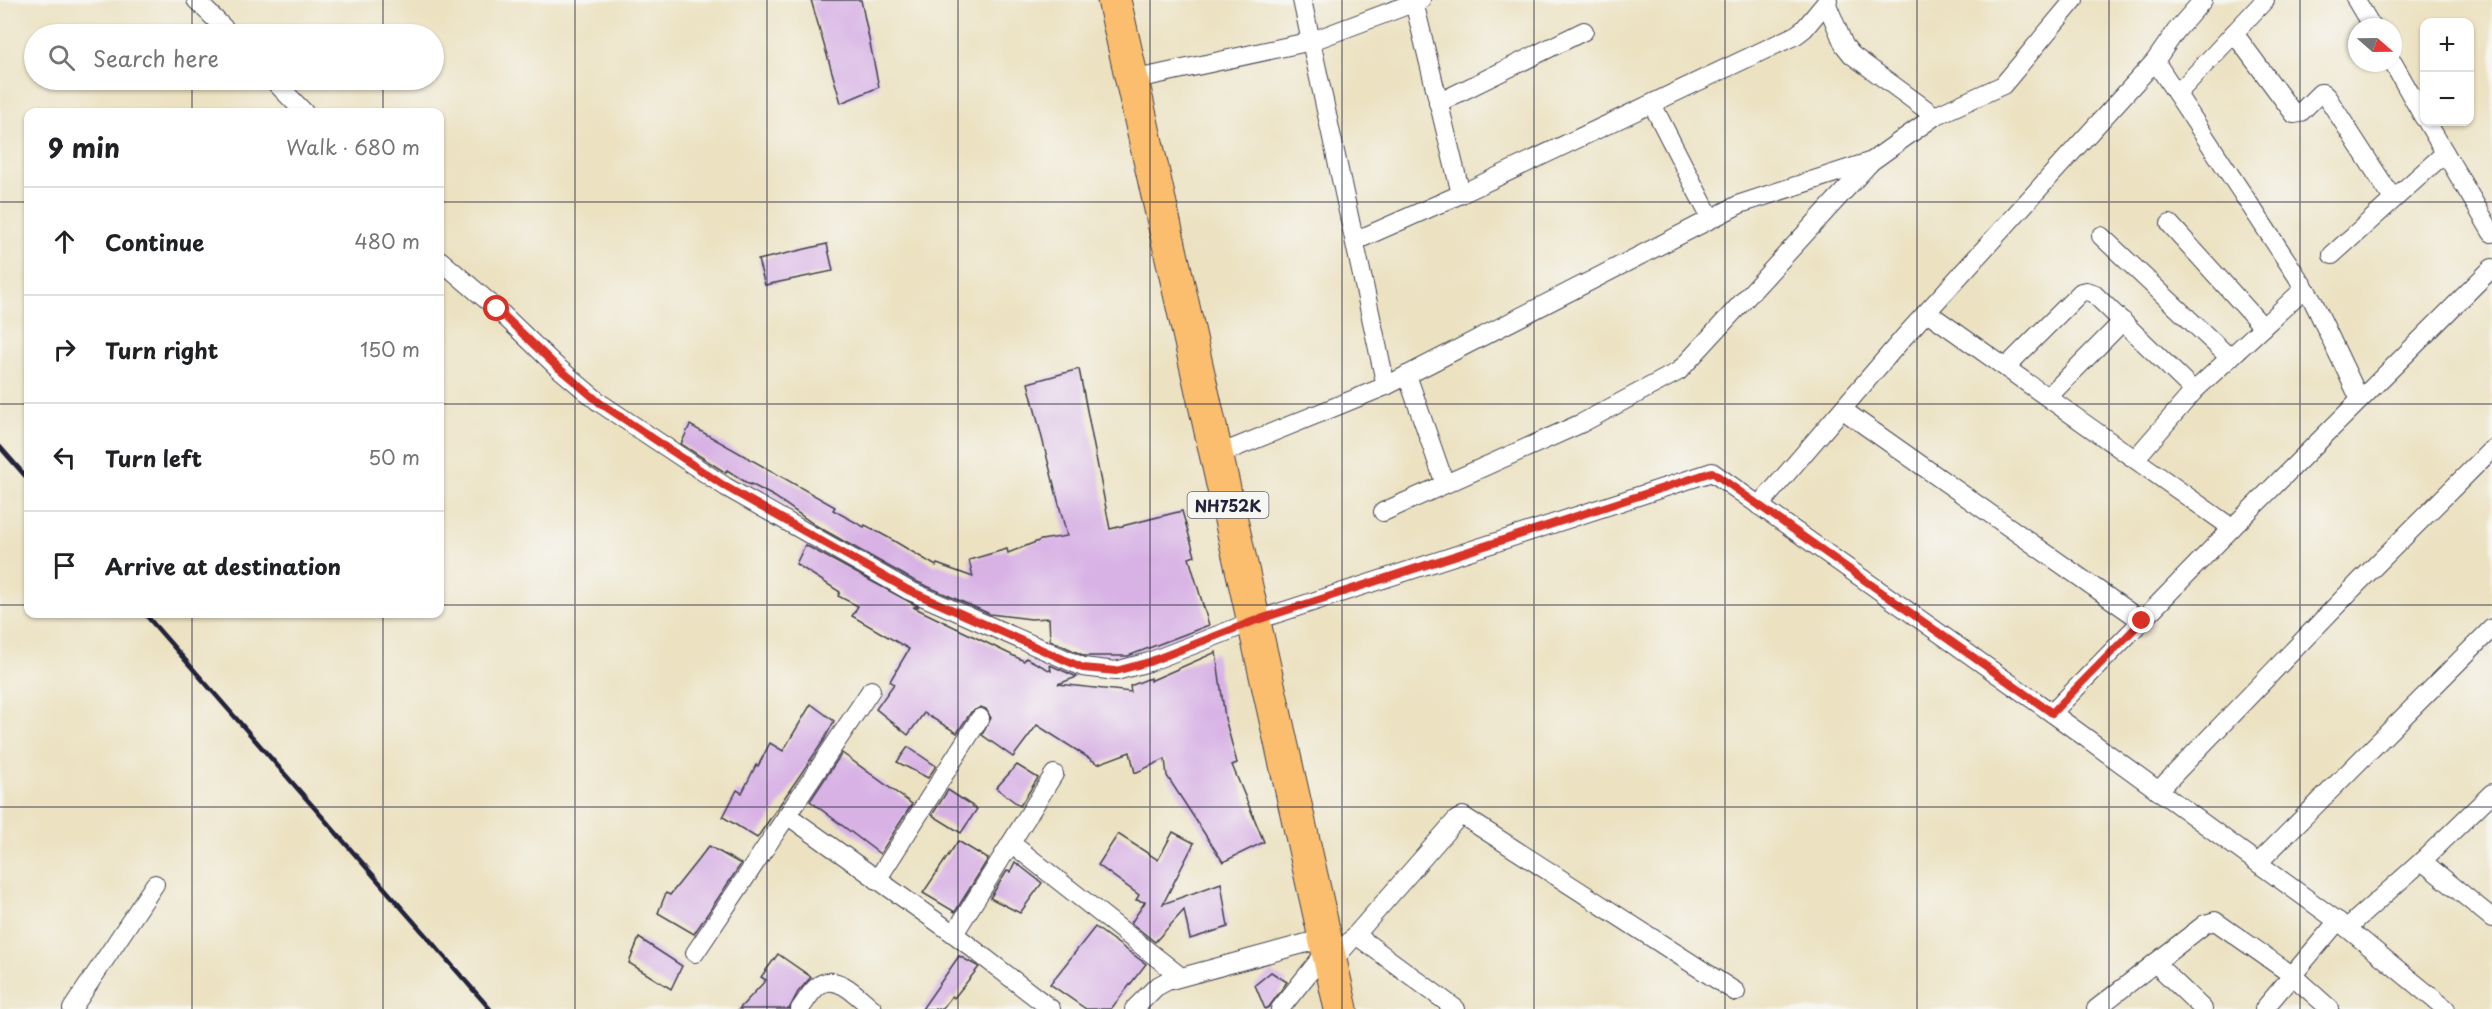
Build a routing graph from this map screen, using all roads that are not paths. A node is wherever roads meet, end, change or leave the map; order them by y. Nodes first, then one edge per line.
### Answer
1 (196, 0) edge
2 (1114, 0) edge
3 (1302, 0) edge
4 (2074, 0) edge
5 (2203, 0) edge
6 (2265, 0) edge
7 (2356, 0) edge
8 (1417, 1) edge
9 (1827, 1) edge
10 (2367, 18) edge
11 (220, 24) edge
12 (1584, 31) dead end
13 (2234, 33) junction
14 (1312, 41) junction
15 (2155, 61) junction
16 (2398, 72) edge
17 (1132, 80) junction
18 (283, 90) edge
19 (2177, 94) junction
20 (1438, 104) junction
21 (1652, 104) junction
22 (300, 108) edge
23 (2420, 110) edge
24 (1935, 116) junction
25 (2429, 126) edge
26 (2445, 153) junction
27 (1872, 161) junction
28 (1461, 194) junction
29 (2393, 199) junction
30 (1711, 219) junction
31 (2170, 224) dead end
32 (2492, 233) edge
33 (2101, 236) dead end
34 (1355, 241) junction
35 (2332, 255) dead end
36 (444, 263) edge
37 (2492, 268) edge
38 (2305, 288) junction
39 (1927, 312) junction
40 (2122, 321) junction
41 (2263, 327) junction
42 (2230, 358) junction
43 (2006, 368) junction
44 (1407, 375) junction
45 (1386, 386) junction
46 (2194, 391) junction
47 (2048, 397) junction
48 (2360, 400) junction
49 (1843, 410) junction
50 (2492, 449) edge
51 (1217, 455) junction
52 (2135, 459) junction
53 (1445, 484) junction
54 (1759, 506) junction
55 (1383, 512) dead end
56 (2232, 528) junction
57 (1254, 621) junction
58 (2142, 621) junction
59 (2492, 628) edge
60 (871, 690) dead end
61 (2052, 713) junction
62 (980, 718) dead end
63 (1054, 774) dead end
64 (2158, 791) junction
65 (2492, 793) edge
66 (787, 815) junction
67 (1011, 843) junction
68 (2422, 861) junction
69 (2258, 863) junction
70 (877, 880) junction
71 (155, 884) dead end
72 (2492, 918) edge
73 (2342, 924) junction
74 (954, 934) junction
75 (1335, 946) junction
76 (694, 953) dead end
77 (2155, 963) junction
78 (2292, 975) junction
79 (1180, 976) junction
80 (1736, 992) dead end
81 (72, 1009) edge
82 (800, 1009) edge
83 (873, 1009) edge
84 (1052, 1009) edge
85 (1134, 1009) edge
86 (1280, 1009) edge
87 (1341, 1009) edge
88 (1456, 1009) edge
89 (2096, 1009) edge
90 (2203, 1009) edge
91 (2264, 1009) edge
92 (2330, 1009) edge
93 (2446, 1009) edge

1 - 11 street
2 - 17 highway, NH752K
3 - 14 street
4 - 24 street
5 - 15 street
6 - 13 street
7 - 10 street
8 - 14 street
8 - 20 street
9 - 21 street
9 - 24 street
12 - 20 street
13 - 19 street
13 - 29 street
14 - 17 street
14 - 34 street
15 - 19 street
15 - 39 street
16 - 23 street
17 - 51 highway, NH752K
18 - 22 street
19 - 38 street
20 - 28 street
21 - 28 street
21 - 30 street
24 - 27 street
25 - 26 street
26 - 29 street
26 - 32 street
27 - 30 street
27 - 53 street
28 - 34 street
29 - 35 street
30 - 44 street
31 - 41 street
33 - 42 street
34 - 45 street
36 - 57 street
37 - 48 street
38 - 41 street
38 - 48 street
39 - 43 street
39 - 49 street
40 - 43 street
40 - 46 street
40 - 47 street
41 - 42 street
42 - 46 street
43 - 47 street
44 - 45 street
44 - 53 street
45 - 51 street
46 - 52 street
47 - 52 street
48 - 56 street
49 - 54 street
49 - 58 street
50 - 64 street
51 - 57 highway, NH752K
52 - 56 street
53 - 55 street
54 - 57 street
54 - 61 street
56 - 58 street
57 - 75 highway, NH752K
58 - 61 street
59 - 69 street
60 - 66 street
61 - 64 street
62 - 70 street
63 - 67 street
64 - 69 street
65 - 68 street
66 - 70 street
66 - 76 street
67 - 74 street
67 - 79 street
68 - 72 street
68 - 73 street
69 - 73 street
70 - 74 street
71 - 81 street
73 - 78 street
73 - 93 street
74 - 84 street
75 - 79 street
75 - 80 street
75 - 86 street
75 - 87 highway, NH752K
75 - 88 street
77 - 78 street
77 - 89 street
77 - 90 street
78 - 91 street
78 - 92 street
79 - 85 street
82 - 83 street

